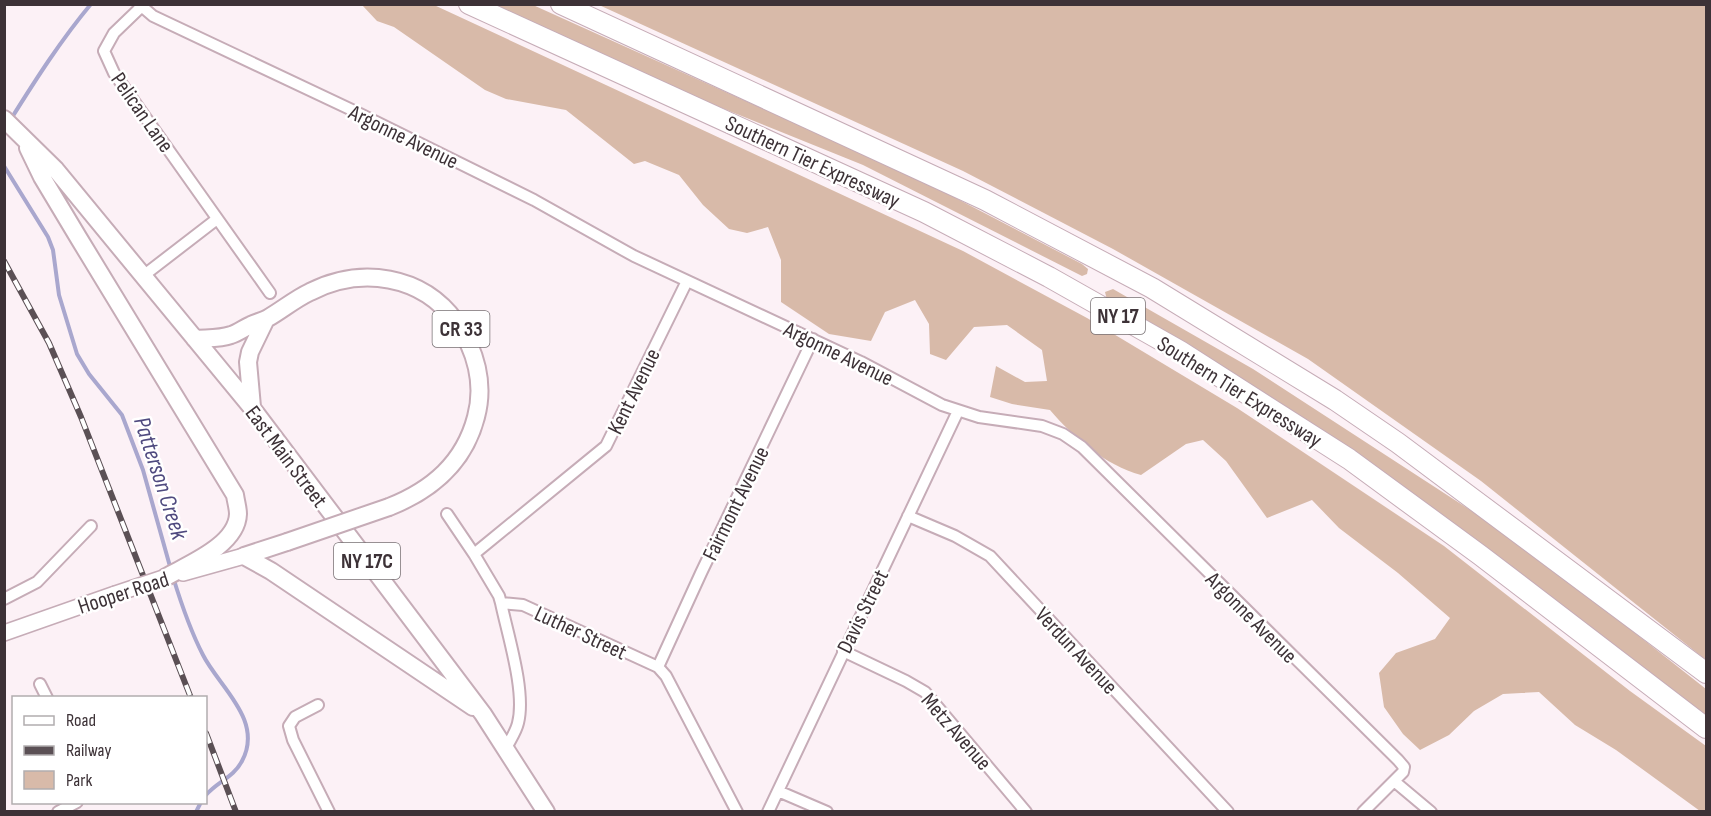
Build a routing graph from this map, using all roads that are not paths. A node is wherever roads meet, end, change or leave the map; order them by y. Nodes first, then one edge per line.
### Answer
1 (469, 4) edge
2 (561, 4) edge
3 (140, 6) edge
4 (4, 119) edge
5 (21, 133) junction
6 (217, 219) junction
7 (143, 276) junction
8 (687, 281) junction
9 (270, 293) dead end
10 (266, 319) junction
11 (195, 339) junction
12 (813, 339) junction
13 (252, 408) junction
14 (958, 411) junction
15 (447, 514) dead end
16 (908, 516) junction
17 (91, 526) dead end
18 (474, 554) junction
19 (244, 556) junction
20 (209, 560) junction
21 (166, 577) joint
22 (4, 599) edge
23 (501, 603) junction
24 (4, 633) edge
25 (843, 651) junction
26 (658, 667) junction
27 (1707, 673) edge
28 (40, 684) dead end
29 (46, 696) edge
30 (318, 705) dead end
31 (483, 714) junction
32 (1707, 728) edge
33 (506, 748) junction
34 (1394, 781) junction
35 (778, 791) junction
36 (73, 804) edge
37 (58, 812) edge
38 (329, 812) edge
39 (546, 812) edge
40 (737, 812) edge
41 (768, 812) edge
42 (827, 812) edge
43 (1026, 812) edge
44 (1228, 812) edge
45 (1363, 812) edge
46 (1431, 812) edge

1 - 32 highway, Southern Tier Expressway / NY 17
2 - 27 highway, Southern Tier Expressway / NY 17
3 - 6 street, Pelican Lane
3 - 8 street, Argonne Avenue
4 - 5 main road, East Main Street / NY 17C
5 - 7 main road, East Main Street / NY 17C
5 - 20 main road
6 - 7 street
6 - 9 street, Pelican Lane
7 - 11 main road, East Main Street / NY 17C
8 - 12 street, Argonne Avenue
8 - 18 street, Kent Avenue
10 - 11 main road, CR 33
10 - 13 main road
10 - 19 main road, CR 33, bridge
11 - 13 main road, East Main Street / NY 17C
12 - 14 street, Argonne Avenue
12 - 26 street, Fairmont Avenue
13 - 31 main road, East Main Street / NY 17C
14 - 16 street, Davis Street
14 - 34 street, Argonne Avenue
15 - 18 street
16 - 25 street, Davis Street
16 - 44 street, Verdun Avenue
17 - 22 street
18 - 23 street
19 - 20 street
19 - 31 main road
20 - 21 main road
21 - 24 street, Hooper Road, bridge
23 - 26 street, Luther Street
23 - 33 street
25 - 35 street, Davis Street
25 - 43 street, Metz Avenue
26 - 40 street
28 - 29 street
30 - 38 street
31 - 33 main road, East Main Street / NY 17C
33 - 39 main road, East Main Street / NY 17C
34 - 45 street
34 - 46 street
35 - 41 street, Davis Street
35 - 42 street
36 - 37 street

